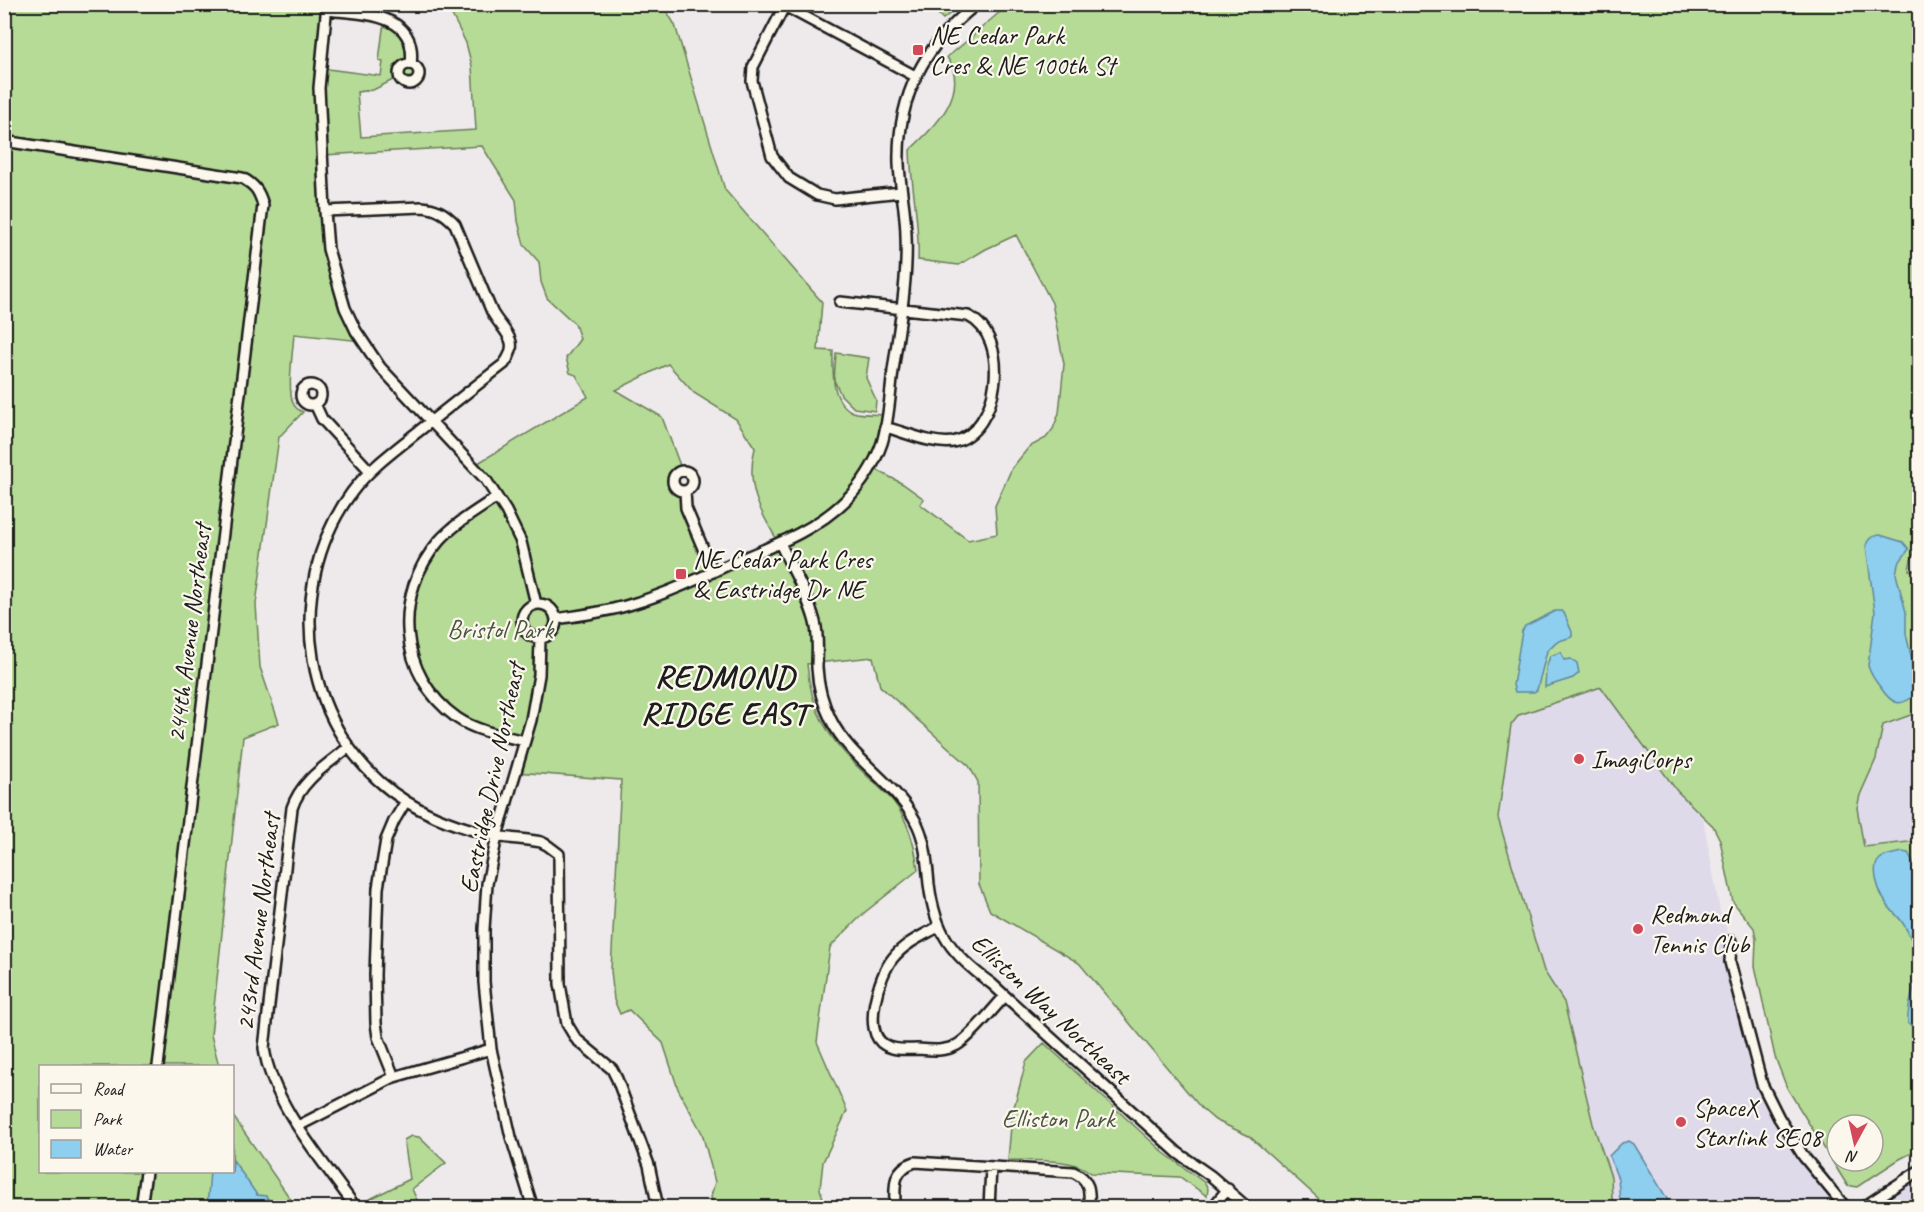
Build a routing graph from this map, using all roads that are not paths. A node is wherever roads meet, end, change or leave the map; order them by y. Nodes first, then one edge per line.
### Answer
1 (977, 4) edge
2 (783, 6) edge
3 (327, 7) edge
4 (411, 64) dead end
5 (915, 76) junction
6 (4, 141) edge
7 (901, 192) junction
8 (325, 211) junction
9 (840, 302) dead end
10 (901, 308) junction
11 (315, 404) dead end
12 (432, 421) junction
13 (885, 427) junction
14 (370, 471) junction
15 (685, 491) dead end
16 (497, 497) junction
17 (780, 543) junction
18 (713, 572) junction
19 (536, 604) junction
20 (556, 619) junction
21 (540, 638) junction
22 (525, 741) junction
23 (349, 747) junction
24 (406, 801) junction
25 (497, 836) junction
26 (938, 927) junction
27 (1731, 941) dead end
28 (1005, 996) junction
29 (490, 1049) junction
30 (158, 1065) edge
31 (394, 1077) junction
32 (298, 1126) junction
33 (991, 1167) junction
34 (1920, 1170) edge
35 (146, 1173) edge
36 (1228, 1190) junction
37 (141, 1208) edge
38 (356, 1208) edge
39 (533, 1208) edge
40 (658, 1208) edge
41 (895, 1208) edge
42 (989, 1208) edge
43 (1089, 1208) edge
44 (1212, 1208) edge
45 (1248, 1208) edge
46 (1846, 1208) edge
47 (1862, 1208) edge

1 - 5 street
2 - 5 street
2 - 7 street
3 - 4 street
3 - 8 street
5 - 7 street
6 - 30 street, 244th Avenue Northeast
7 - 10 street
8 - 12 street
8 - 12 street
9 - 10 street
10 - 13 street
10 - 13 street
11 - 14 street
12 - 14 street
12 - 16 street
13 - 17 street
14 - 23 street
15 - 18 street
16 - 19 street
16 - 22 street
17 - 18 street
17 - 26 street, Elliston Way Northeast
18 - 20 street
19 - 20 street
19 - 21 street
20 - 21 street
21 - 22 street, Eastridge Drive Northeast
22 - 25 street, Eastridge Drive Northeast
23 - 24 street
23 - 32 street, 243rd Avenue Northeast
24 - 25 street
24 - 31 street
25 - 29 street, Eastridge Drive Northeast
25 - 40 street
26 - 28 street, Elliston Way Northeast
26 - 28 street
27 - 46 street
28 - 36 street, Elliston Way Northeast
29 - 31 street
29 - 39 street, Eastridge Drive Northeast
31 - 32 street
32 - 38 street, 243rd Avenue Northeast
33 - 41 street
33 - 42 street
33 - 43 street
34 - 47 street
35 - 37 street
36 - 44 street
36 - 45 street, Elliston Way Northeast

